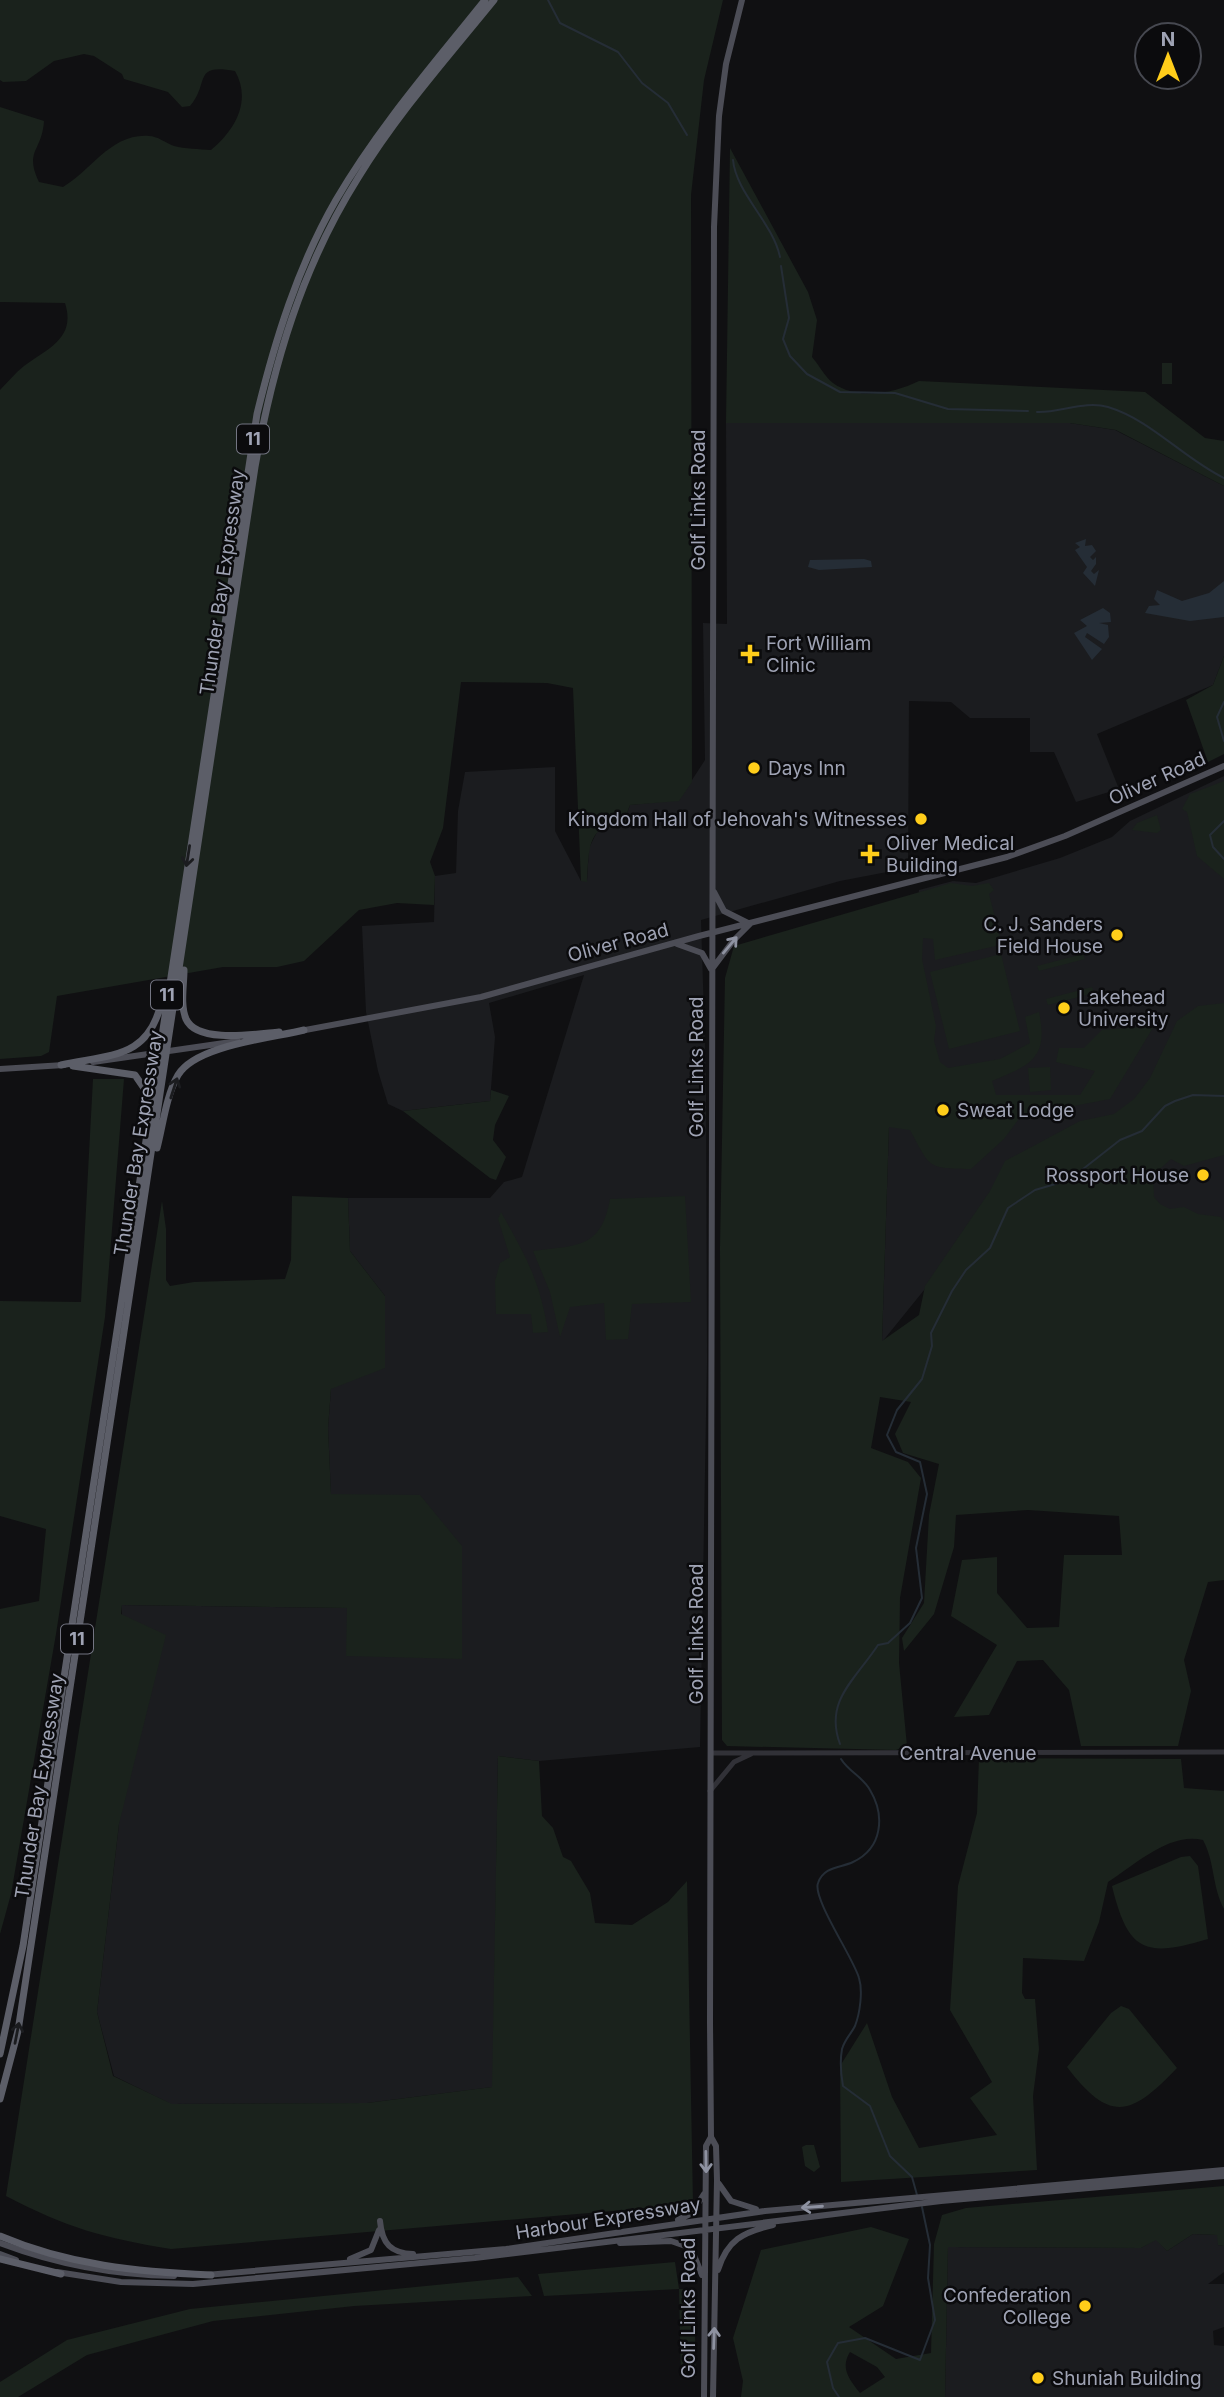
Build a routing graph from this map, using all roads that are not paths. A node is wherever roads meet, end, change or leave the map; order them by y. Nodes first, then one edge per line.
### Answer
1 (485, 0) edge
2 (494, 0) edge
3 (742, 0) edge
4 (1223, 766) edge
5 (712, 887) junction
6 (751, 923) junction
7 (186, 933) junction
8 (711, 933) junction
9 (176, 937) junction
10 (674, 943) junction
11 (711, 971) junction
12 (304, 1030) junction
13 (168, 1052) junction
14 (158, 1053) junction
15 (61, 1065) junction
16 (0, 1069) edge
17 (149, 1178) junction
18 (139, 1182) junction
19 (1224, 1752) edge
20 (712, 1753) junction
21 (752, 1753) junction
22 (710, 1791) junction
23 (0, 2053) edge
24 (0, 2099) edge
25 (711, 2137) junction
26 (1224, 2170) edge
27 (1224, 2176) edge
28 (717, 2180) junction
29 (706, 2189) junction
30 (765, 2211) junction
31 (717, 2217) junction
32 (812, 2217) junction
33 (705, 2218) junction
34 (672, 2222) junction
35 (716, 2228) junction
36 (704, 2230) junction
37 (0, 2236) edge
38 (0, 2244) edge
39 (583, 2245) junction
40 (449, 2254) junction
41 (0, 2257) edge
42 (317, 2266) junction
43 (61, 2274) joint
44 (211, 2275) junction
45 (716, 2278) junction
46 (704, 2279) junction
47 (704, 2397) edge
48 (713, 2397) edge

1 -> 9 highway, Thunder Bay Expressway / 11
2 - 7 highway, Thunder Bay Expressway / 11
3 - 5 main road, Golf Links Road
4 - 6 main road, Oliver Road
5 - 6 main road
5 - 8 main road, Golf Links Road
6 - 8 main road, Oliver Road
11 -> 6 main road
7 - 12 highway
7 - 13 highway, Thunder Bay Expressway / 11
8 - 10 main road, Oliver Road
8 - 11 main road, Golf Links Road
9 - 14 highway, Thunder Bay Expressway / 11
9 - 15 highway
10 - 11 main road
10 - 12 main road, Oliver Road
11 - 20 main road, Golf Links Road
12 - 13 main road, Oliver Road
17 -> 12 highway
13 - 14 main road, Oliver Road
13 - 17 highway, Thunder Bay Expressway / 11
14 - 15 main road, Oliver Road
14 - 18 highway, Thunder Bay Expressway / 11
15 - 16 main road, Oliver Road
15 - 18 highway
24 -> 17 highway, Thunder Bay Expressway / 11
18 - 23 highway, Thunder Bay Expressway / 11
19 - 21 street, Central Avenue
20 - 21 street, Central Avenue
20 - 22 main road, Golf Links Road
21 - 22 street
22 - 25 main road, Golf Links Road
25 - 28 main road, Golf Links Road
25 -> 29 main road, Golf Links Road
26 -> 30 main road, Harbour Expressway
27 - 32 main road, Harbour Expressway
28 - 30 main road
28 - 31 main road, Golf Links Road
29 - 33 main road, Golf Links Road
29 - 34 main road
30 - 31 main road, Harbour Expressway
31 - 33 main road, Harbour Expressway
31 - 35 main road, Golf Links Road
32 - 35 main road, Harbour Expressway
32 - 45 main road
33 - 34 main road, Harbour Expressway
33 - 36 main road, Golf Links Road
34 - 40 main road, Harbour Expressway
35 - 36 main road, Harbour Expressway
35 - 45 main road, Golf Links Road
36 - 39 main road, Harbour Expressway
36 - 46 main road, Golf Links Road
37 - 44 highway
38 - 44 main road, Harbour Expressway
39 - 43 main road, Harbour Expressway
39 - 46 main road
40 - 42 main road, Harbour Expressway
40 - 42 main road
41 - 43 highway
42 - 44 main road, Harbour Expressway
48 -> 45 main road, Golf Links Road
46 - 47 main road, Golf Links Road

